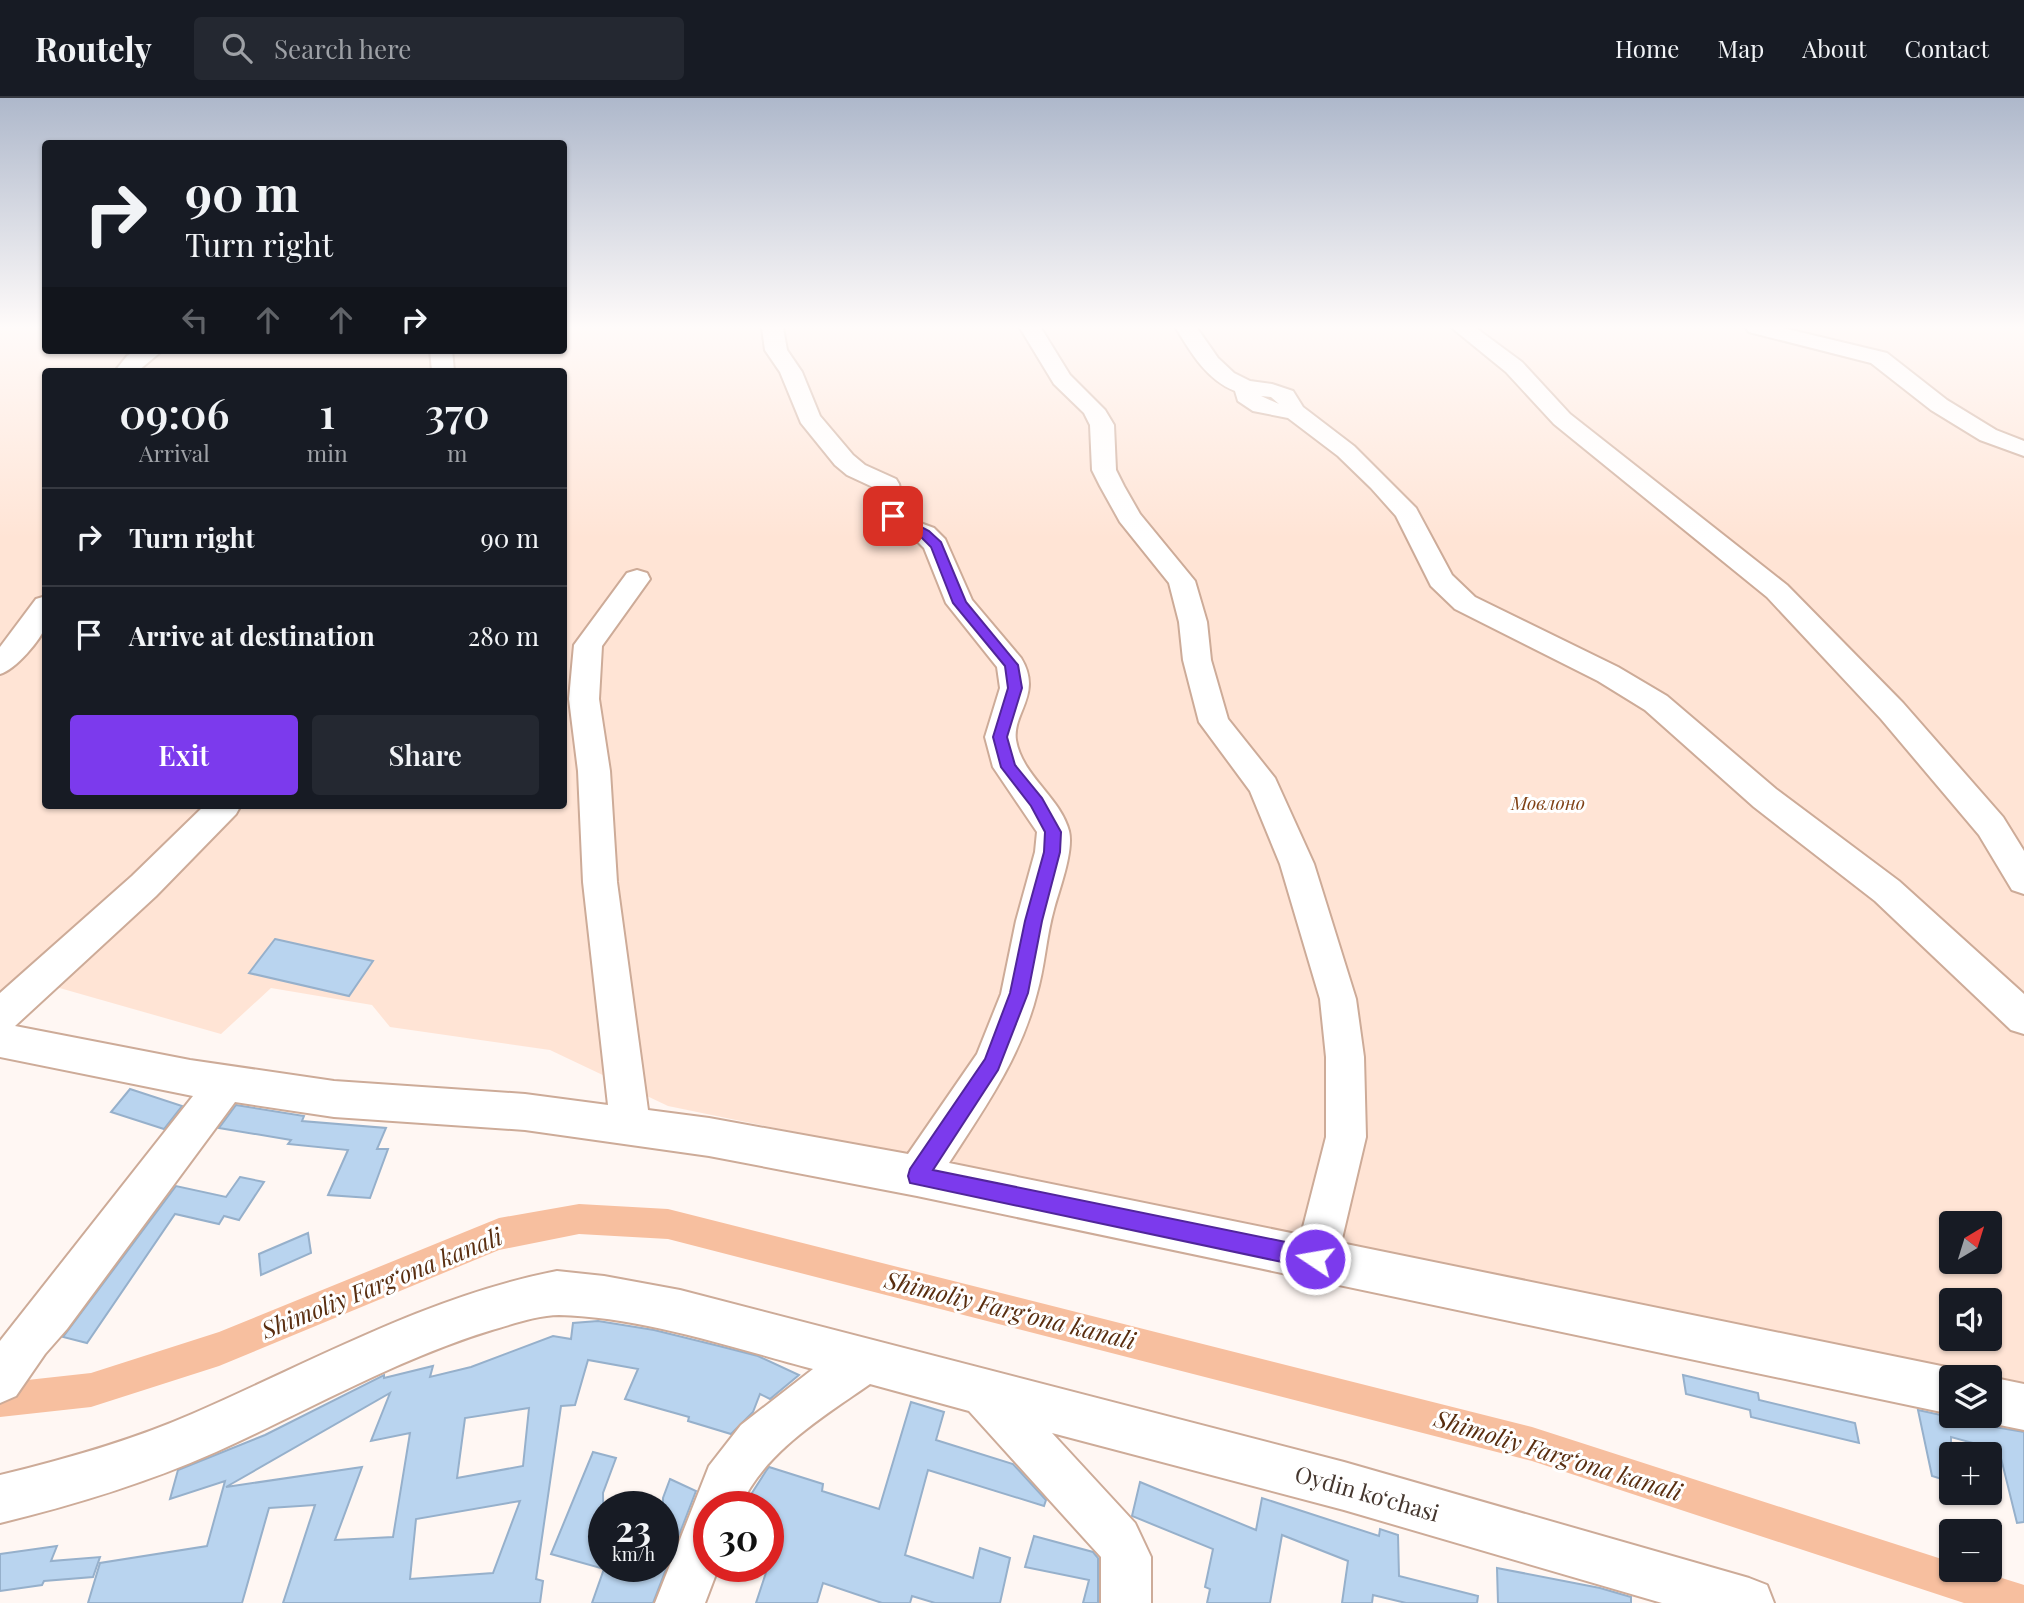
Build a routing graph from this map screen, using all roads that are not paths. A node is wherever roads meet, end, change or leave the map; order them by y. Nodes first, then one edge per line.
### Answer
1 (801, 398) edge
2 (1082, 398) edge
3 (1249, 398) edge
4 (1542, 398) edge
5 (1931, 398) edge
6 (2024, 449) edge
7 (637, 579) dead end
8 (42, 611) edge
9 (0, 664) edge
10 (221, 809) edge
11 (2024, 880) edge
12 (2024, 1018) edge
13 (4, 1038) edge
14 (226, 1084) junction
15 (630, 1126) junction
16 (917, 1176) junction
17 (1315, 1259) junction
18 (864, 1361) junction
19 (0, 1380) edge
20 (1939, 1389) edge
21 (983, 1392) junction
22 (2002, 1402) edge
23 (2024, 1407) edge
24 (720, 1491) edge
25 (0, 1499) edge
26 (693, 1568) edge
27 (680, 1603) edge
28 (1126, 1603) edge
29 (1749, 1603) edge

1 - 16 street
2 - 17 street
3 - 12 street
4 - 11 street
5 - 6 street
7 - 15 street
8 - 9 street
10 - 13 street
13 - 14 street
14 - 15 street
14 - 19 street
15 - 16 street
16 - 17 street
17 - 20 street
18 - 21 street, Oydin koʻchasi
18 - 24 street
18 - 25 street, Oydin koʻchasi
21 - 28 street
21 - 29 street, Oydin koʻchasi
22 - 23 street
26 - 27 street

